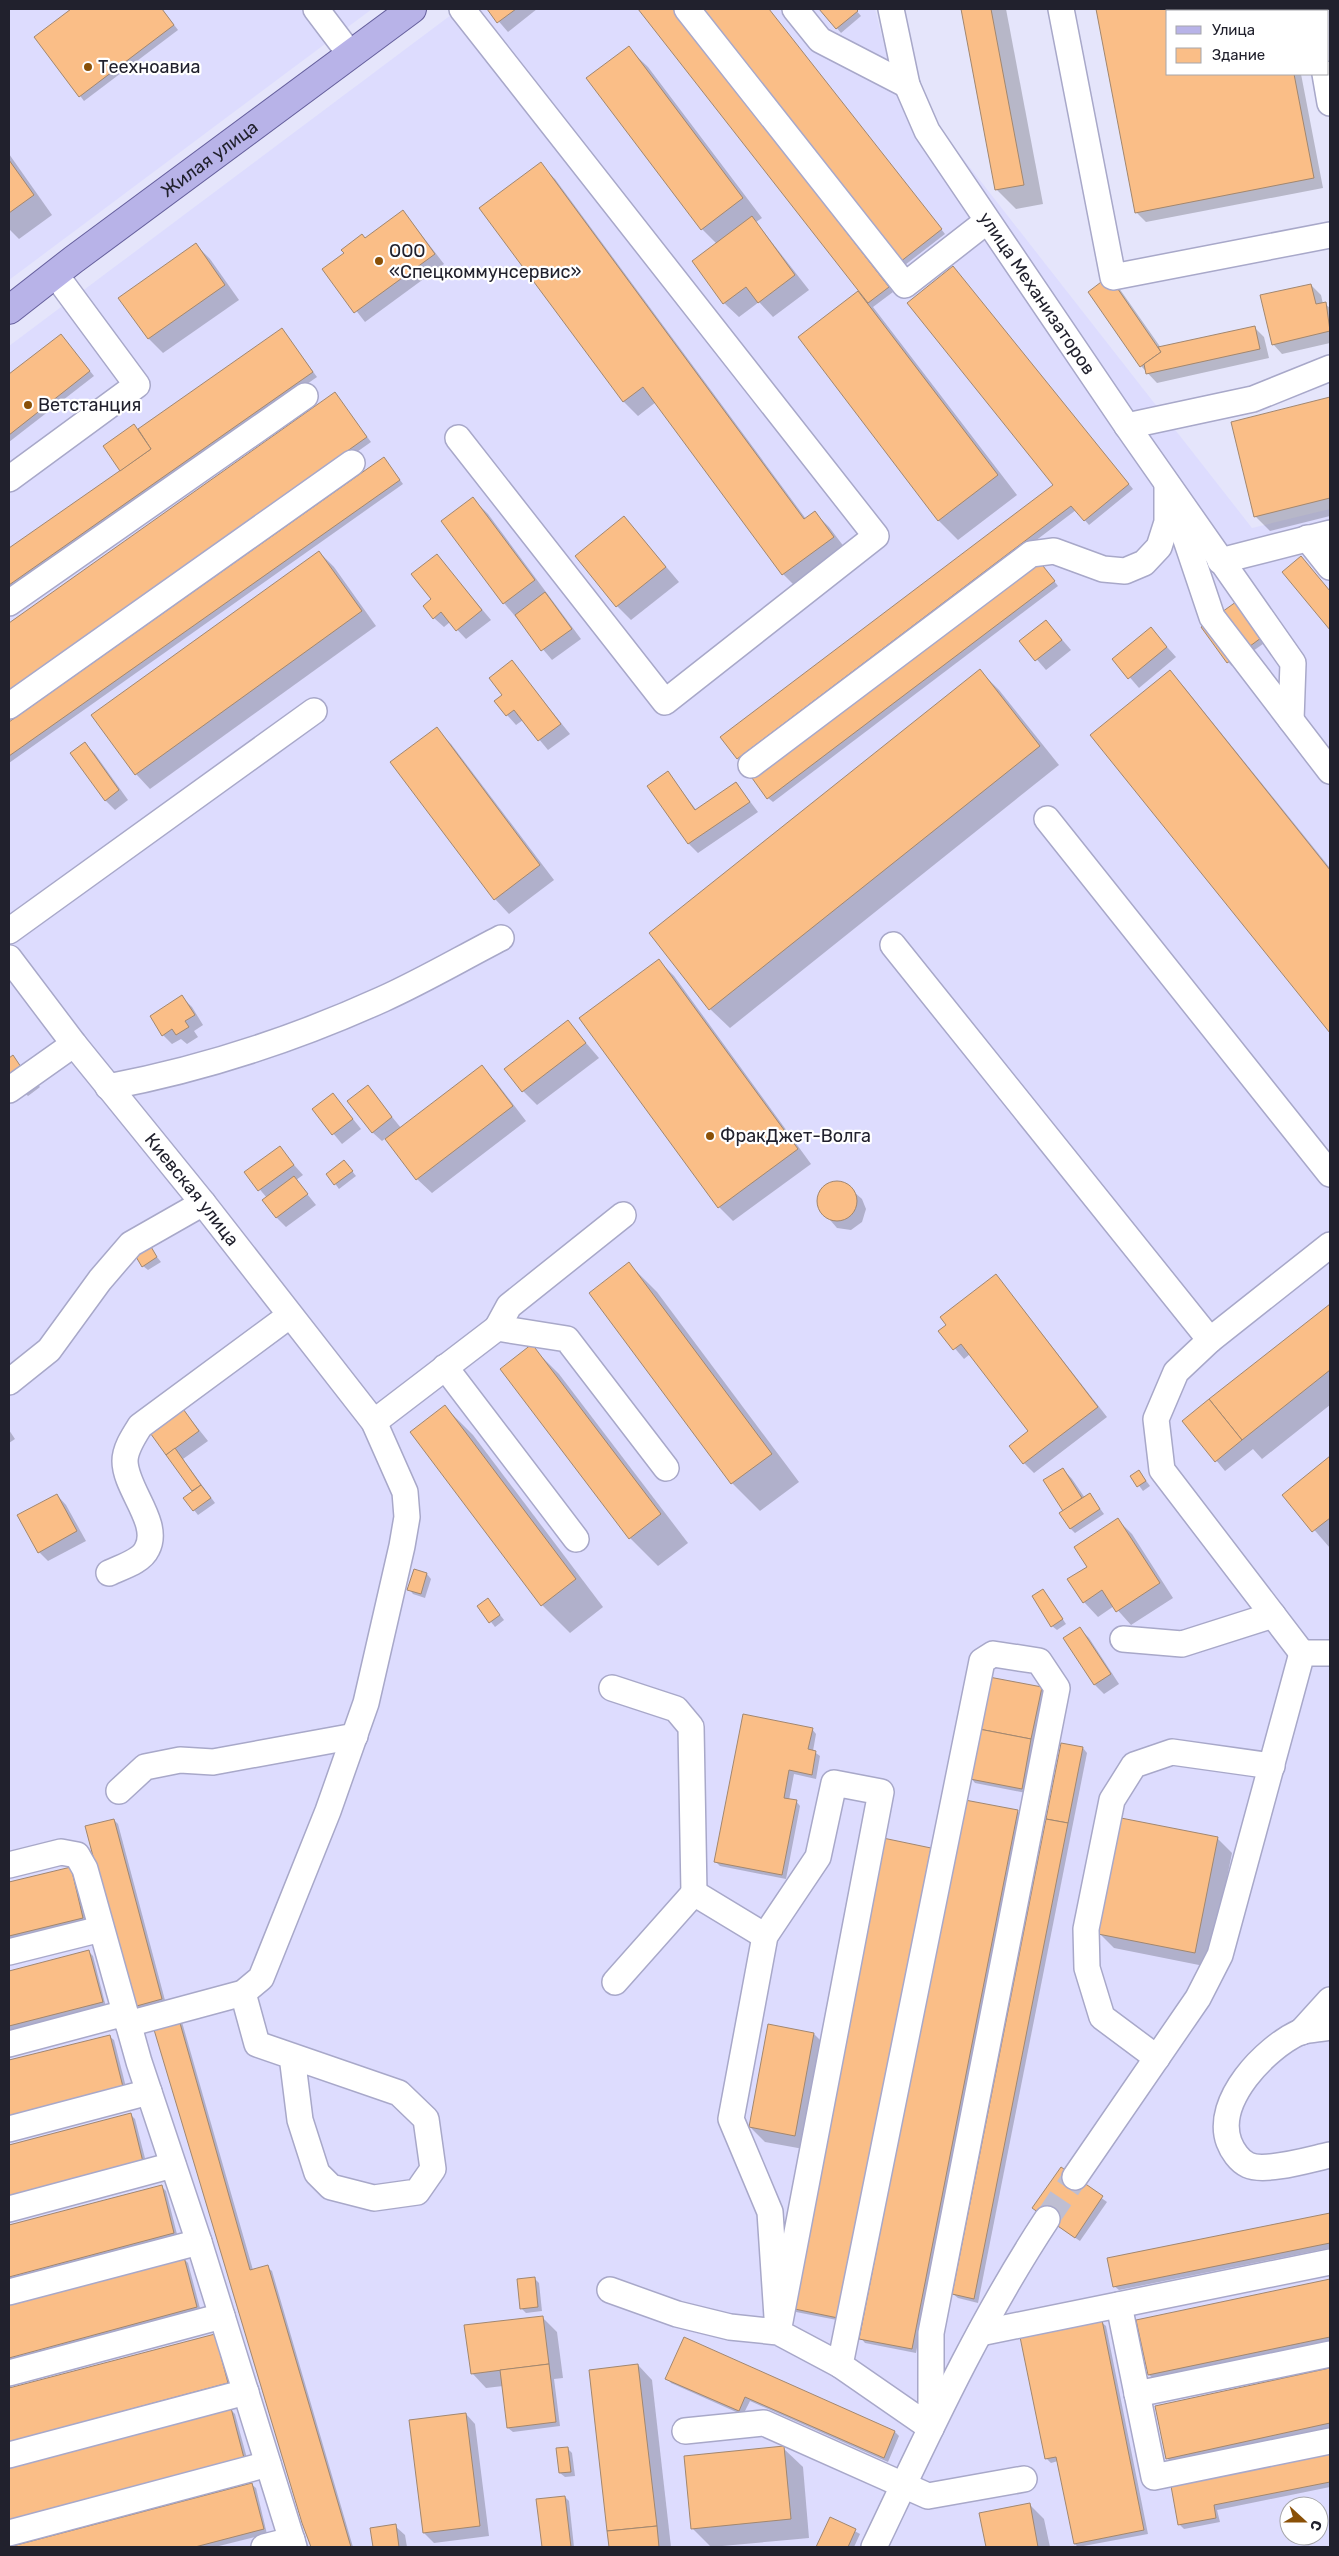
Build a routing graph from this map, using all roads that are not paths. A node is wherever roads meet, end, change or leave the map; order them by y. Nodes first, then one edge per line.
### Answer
1 (316, 9) edge
2 (412, 9) edge
3 (462, 9) edge
4 (687, 9) edge
5 (795, 9) edge
6 (891, 9) edge
7 (1061, 9) edge
8 (350, 54) junction
9 (1324, 75) edge
10 (907, 85) junction
11 (1330, 103) edge
12 (987, 221) junction
13 (1330, 235) edge
14 (55, 274) junction
15 (9, 310) edge
16 (1330, 368) edge
17 (305, 396) dead end
18 (1127, 426) junction
19 (458, 438) dead end
20 (352, 463) dead end
21 (9, 479) edge
22 (1167, 484) junction
23 (1319, 536) edge
24 (1220, 561) junction
25 (1330, 566) edge
26 (9, 603) edge
27 (9, 706) edge
28 (314, 711) dead end
29 (1291, 720) junction
30 (751, 765) dead end
31 (1330, 771) edge
32 (1047, 819) dead end
33 (9, 931) edge
34 (501, 938) dead end
35 (893, 945) dead end
36 (13, 971) edge
37 (74, 1044) junction
38 (108, 1087) junction
39 (9, 1090) edge
40 (1330, 1174) edge
41 (203, 1203) junction
42 (623, 1215) dead end
43 (1330, 1245) edge
44 (289, 1316) junction
45 (497, 1328) junction
46 (1210, 1340) junction
47 (445, 1367) junction
48 (9, 1382) edge
49 (374, 1422) junction
50 (666, 1468) dead end
51 (576, 1539) dead end
52 (109, 1573) dead end
53 (1273, 1615) junction
54 (1123, 1639) dead end
55 (1302, 1653) junction
56 (1330, 1653) edge
57 (612, 1688) dead end
58 (355, 1736) junction
59 (1272, 1766) junction
60 (119, 1791) dead end
61 (9, 1865) edge
62 (694, 1893) junction
63 (101, 1929) junction
64 (765, 1936) junction
65 (9, 1952) edge
66 (615, 1982) dead end
67 (243, 1993) junction
68 (1330, 2000) edge
69 (126, 2018) junction
70 (1330, 2027) edge
71 (1301, 2032) junction
72 (9, 2044) edge
73 (292, 2056) junction
74 (1157, 2058) junction
75 (149, 2092) junction
76 (9, 2129) edge
77 (1330, 2155) edge
78 (173, 2165) junction
79 (1076, 2177) tunnel mouth
80 (9, 2209) edge
81 (1047, 2219) tunnel mouth
82 (199, 2242) junction
83 (1330, 2262) edge
84 (610, 2290) dead end
85 (9, 2292) edge
86 (1119, 2305) junction
87 (222, 2316) junction
88 (778, 2332) junction
89 (980, 2333) junction
90 (1330, 2354) edge
91 (840, 2365) junction
92 (9, 2373) edge
93 (246, 2392) junction
94 (1137, 2394) junction
95 (931, 2428) junction
96 (685, 2431) dead end
97 (1330, 2442) edge
98 (9, 2455) edge
99 (268, 2464) junction
100 (1024, 2478) dead end
101 (904, 2485) junction
102 (9, 2533) edge
103 (293, 2544) edge
104 (264, 2547) edge
105 (874, 2547) edge

1 - 8 street
2 - 8 main road, Жилая улица
3 - 19 street
4 - 12 street
5 - 10 street
6 - 10 street, улица Механизаторов
7 - 13 street
8 - 14 main road, Жилая улица
9 - 11 street
10 - 12 street, улица Механизаторов
12 - 18 street, улица Механизаторов
14 - 15 main road, Жилая улица
14 - 21 street
16 - 18 street
17 - 26 street
18 - 22 street, улица Механизаторов
20 - 27 street
22 - 24 street, улица Механизаторов
22 - 29 street
22 - 30 street
23 - 24 street
23 - 25 street
24 - 29 street, улица Механизаторов
28 - 33 street
29 - 31 street
32 - 40 street
34 - 38 street
35 - 46 street
36 - 37 street, Киевская улица
37 - 38 street, Киевская улица
37 - 39 street
38 - 41 street, Киевская улица
41 - 44 street, Киевская улица
41 - 48 street
42 - 45 street
43 - 46 street
44 - 49 street, Киевская улица
44 - 52 street
45 - 47 street
45 - 50 street
46 - 53 street
47 - 49 street
47 - 51 street
49 - 58 street, Киевская улица
53 - 54 street
53 - 55 street
55 - 56 street
55 - 59 street
57 - 62 street
58 - 60 street
58 - 67 street, Киевская улица
59 - 74 street
59 - 74 street
61 - 63 street
62 - 64 street
62 - 66 street
63 - 65 street
63 - 69 street
64 - 88 street
64 - 88 street
67 - 69 street
67 - 73 street
68 - 71 street
69 - 72 street
69 - 75 street
70 - 71 street
71 - 77 street
73 - 73 street
74 - 79 street
75 - 76 street
75 - 78 street
78 - 80 street
78 - 82 street
81 - 89 street
82 - 85 street
82 - 87 street
83 - 86 street
84 - 88 street
86 - 89 street
86 - 94 street
87 - 92 street
87 - 93 street
88 - 91 street
89 - 95 street
90 - 94 street
91 - 95 street
91 - 95 street
93 - 98 street
93 - 99 street
94 - 97 street
95 - 101 street
96 - 101 street
99 - 102 street
99 - 103 street
100 - 101 street
101 - 105 street
103 - 104 street

